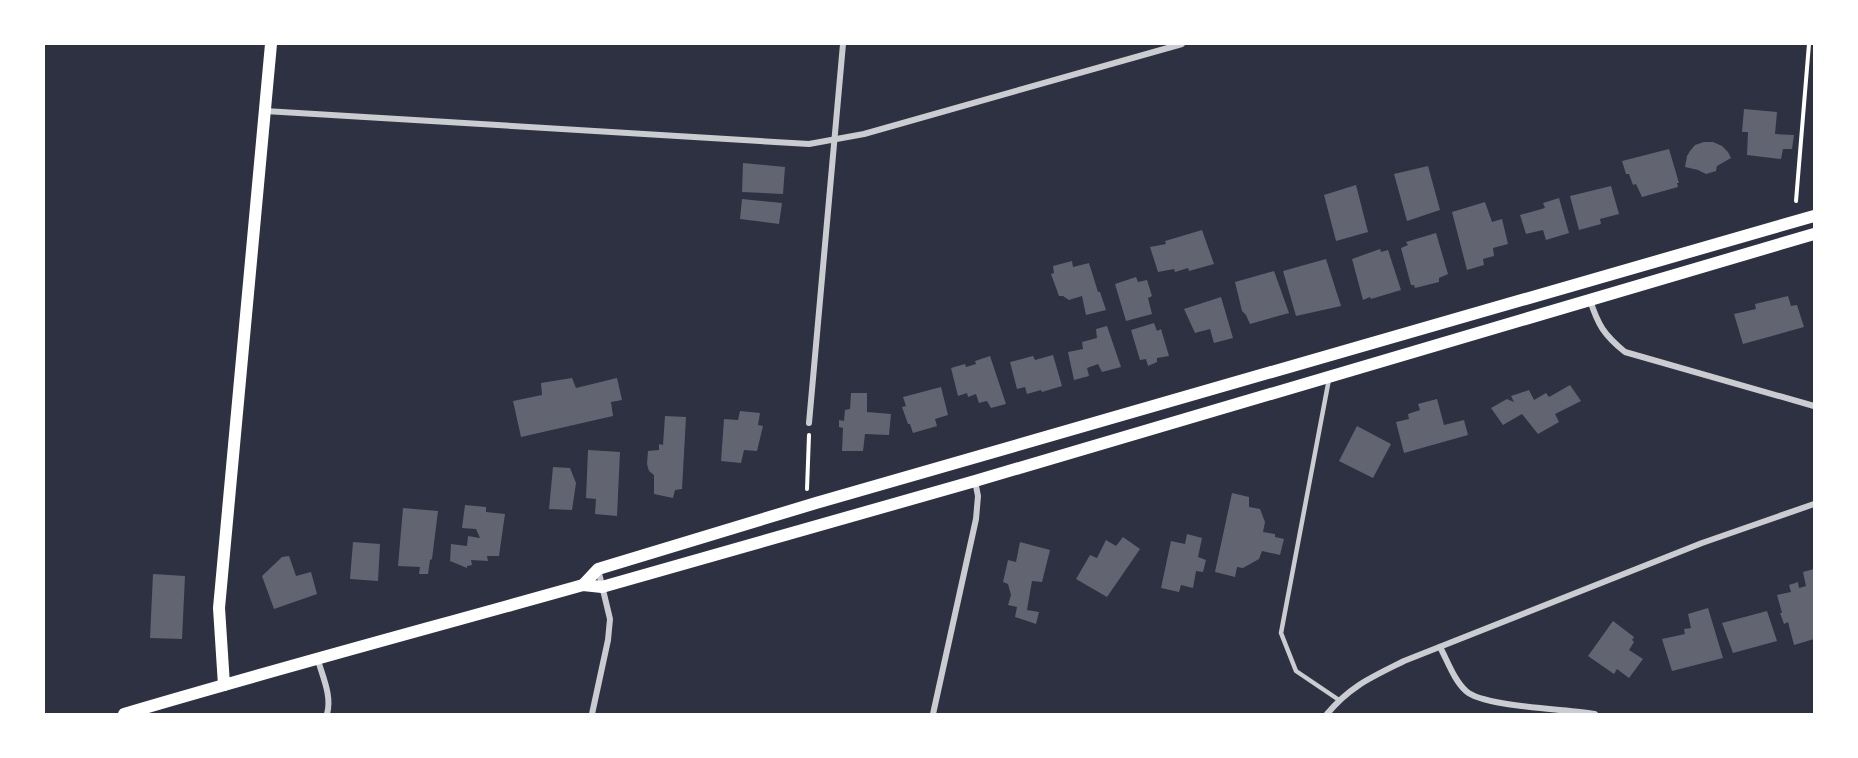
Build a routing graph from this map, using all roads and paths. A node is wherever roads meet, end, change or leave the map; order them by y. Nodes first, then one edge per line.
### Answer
1 (271, 44) edge
2 (843, 44) edge
3 (1182, 44) edge
4 (1809, 44) edge
5 (265, 111) junction
6 (834, 140) junction
7 (1796, 201) dead end
8 (1815, 216) edge
9 (1815, 234) edge
10 (1590, 300) junction
11 (1329, 377) junction
12 (1815, 406) edge
13 (809, 423) joint
14 (975, 481) junction
15 (807, 489) dead end
16 (1815, 504) edge
17 (598, 569) junction
18 (583, 585) junction
19 (602, 587) junction
20 (1440, 647) junction
21 (318, 660) junction
22 (224, 685) junction
23 (1339, 700) junction
24 (124, 714) edge
25 (327, 714) edge
26 (592, 714) edge
27 (933, 714) edge
28 (1327, 714) edge
29 (1595, 714) edge

1 - 5 main road
2 - 6 street
3 - 6 street
4 - 7 path
5 - 6 street
5 - 22 main road
6 - 13 street
8 - 17 main road
9 - 10 main road
10 - 11 main road
10 - 12 street
11 - 14 main road
11 - 23 lane
13 - 15 path
14 - 19 main road
14 - 27 street
16 - 20 street
17 - 18 main road
17 - 19 street
18 - 19 main road
18 - 21 main road
19 - 26 street
20 - 23 street
20 - 29 street
21 - 22 main road
21 - 25 street
22 - 24 main road
23 - 28 street

